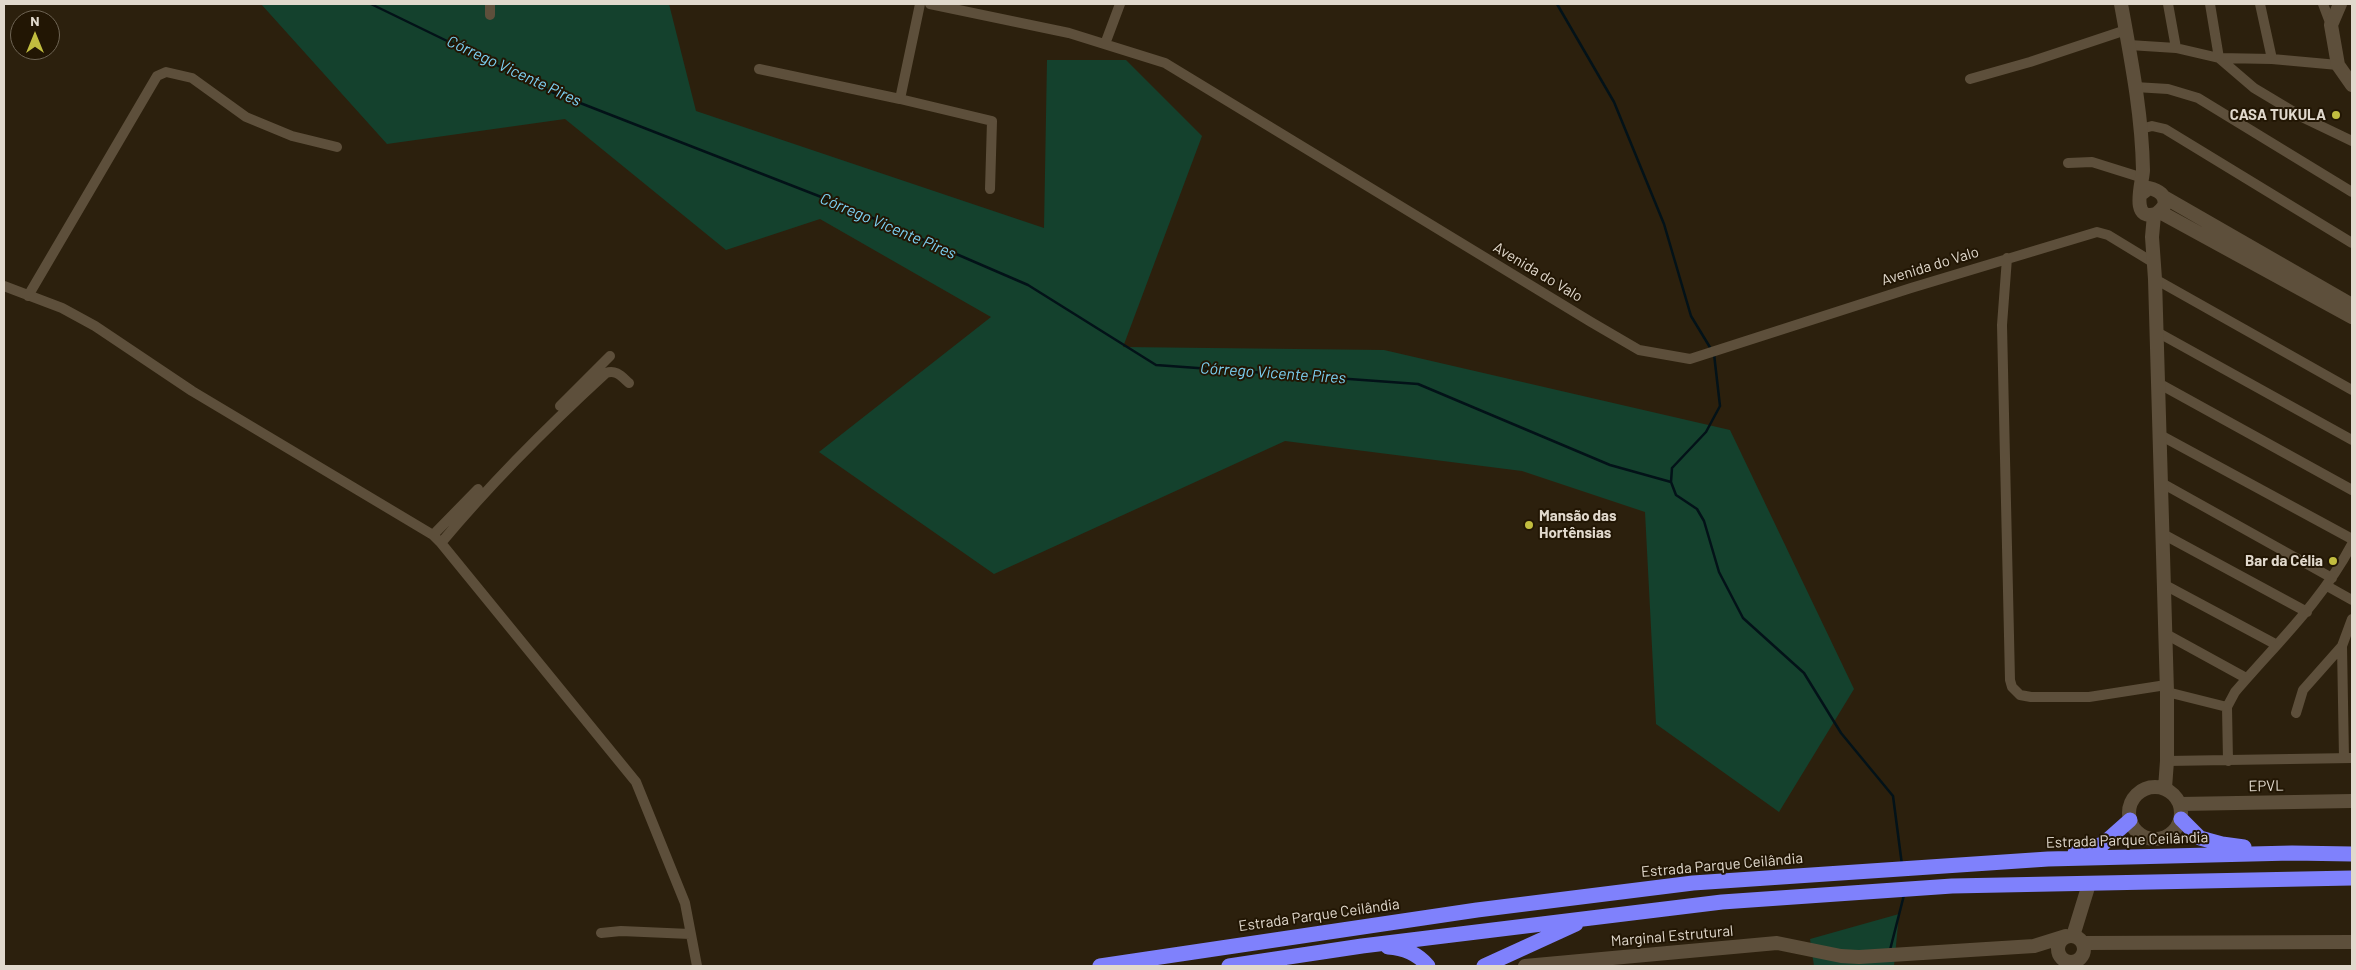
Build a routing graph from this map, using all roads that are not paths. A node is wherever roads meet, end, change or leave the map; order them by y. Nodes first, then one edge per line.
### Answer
1 (490, 4) edge
2 (920, 4) edge
3 (930, 4) edge
4 (1120, 4) edge
5 (2121, 4) edge
6 (2168, 4) edge
7 (2210, 4) edge
8 (2260, 4) edge
9 (2323, 4) edge
10 (2340, 4) edge
11 (490, 15) dead end
12 (2331, 25) junction
13 (2126, 30) junction
14 (1105, 44) junction
15 (2129, 45) junction
16 (2176, 48) junction
17 (2219, 58) junction
18 (2272, 59) junction
19 (2338, 65) junction
20 (759, 69) dead end
21 (2352, 71) edge
22 (1970, 79) dead end
23 (2352, 85) edge
24 (2135, 87) junction
25 (900, 99) junction
26 (2141, 129) junction
27 (2352, 141) edge
28 (337, 147) dead end
29 (2068, 163) dead end
30 (2143, 175) junction
31 (990, 189) dead end
32 (2352, 192) edge
33 (2159, 193) junction
34 (2140, 195) junction
35 (2153, 213) junction
36 (2352, 243) edge
37 (2008, 258) junction
38 (2154, 263) junction
39 (2155, 279) junction
40 (4, 286) edge
41 (28, 296) junction
42 (2352, 305) edge
43 (2352, 317) edge
44 (2157, 332) junction
45 (610, 356) dead end
46 (630, 383) dead end
47 (2158, 383) junction
48 (2352, 390) edge
49 (2160, 435) junction
50 (2352, 440) edge
51 (2160, 482) junction
52 (2352, 490) edge
53 (2161, 533) junction
54 (433, 535) junction
55 (2352, 539) edge
56 (441, 543) junction
57 (2351, 550) edge
58 (2330, 582) junction
59 (2163, 584) junction
60 (2352, 600) edge
61 (2307, 612) junction
62 (2352, 620) edge
63 (2164, 633) junction
64 (2277, 645) junction
65 (2342, 646) junction
66 (2246, 678) junction
67 (2166, 689) junction
68 (2227, 707) junction
69 (2296, 713) dead end
70 (2348, 758) edge
71 (2167, 761) junction
72 (2228, 761) junction
73 (2165, 788) junction
74 (2352, 801) edge
75 (2180, 812) junction
76 (2130, 820) junction
77 (2292, 853) junction
78 (2352, 854) edge
79 (2048, 859) junction
80 (2352, 878) edge
81 (2089, 884) junction
82 (1592, 917) junction
83 (601, 933) dead end
84 (690, 934) junction
85 (2074, 938) junction
86 (2352, 942) edge
87 (1362, 946) junction
88 (2034, 946) junction
89 (1345, 948) junction
90 (2070, 962) edge
91 (697, 966) edge
92 (1100, 966) edge
93 (1229, 966) edge
94 (1306, 966) edge
95 (1428, 966) edge
96 (1484, 966) edge
97 (1525, 966) edge

1 - 11 street
2 - 25 street
3 - 14 street, Avenida do Valo
4 - 14 street
5 - 13 street
6 - 16 street
7 - 17 street
8 - 18 street
9 - 12 street
10 - 12 street
12 - 19 street
13 - 15 street
13 - 22 street
14 - 37 street, Avenida do Valo
15 - 16 street
15 - 24 street
16 - 17 street
17 - 18 street
17 - 27 street
18 - 19 street
19 - 21 street
19 - 23 street
20 - 25 street
24 - 26 street
24 - 32 street
25 - 31 street
26 - 30 street
26 - 36 street
28 - 41 street
29 - 30 street
30 - 33 street
30 - 34 street
33 - 34 street
33 - 35 street
33 - 42 street
34 - 35 street
35 - 38 street
35 - 43 street
37 - 38 street, Avenida do Valo
37 - 67 street
38 - 39 street
39 - 44 street
39 - 48 street
40 - 41 street
41 - 54 street
44 - 47 street
44 - 50 street
45 - 54 street
46 - 56 street
47 - 49 street
47 - 52 street
49 - 51 street
49 - 55 street
51 - 53 street
51 - 58 street
53 - 59 street
53 - 61 street
54 - 56 street
56 - 84 street
57 - 58 street
58 - 60 street
58 - 61 street
59 - 63 street
59 - 64 street
61 - 64 street
62 - 65 street
63 - 66 street
63 - 67 street
64 - 66 street
65 - 69 street
65 - 70 street
66 - 68 street
67 - 68 street
67 - 71 street
68 - 72 street
70 - 72 street
71 - 72 street
71 - 73 street
73 - 75 street
73 - 76 street
74 - 75 street, EPVL
75 - 76 street
75 - 77 highway
76 - 79 highway
77 - 78 highway, Estrada Parque Ceilândia
77 - 79 highway, Estrada Parque Ceilândia
79 - 92 highway, Estrada Parque Ceilândia
80 - 81 highway
81 - 82 highway
81 - 85 street
82 - 87 highway
82 - 96 highway
83 - 84 street
84 - 91 street
85 - 86 street, Marginal Estrutural
85 - 88 street, Marginal Estrutural
85 - 90 street
85 - 90 street
87 - 89 highway
87 - 95 highway
88 - 90 street
88 - 97 street, Marginal Estrutural
89 - 93 highway
89 - 94 highway

